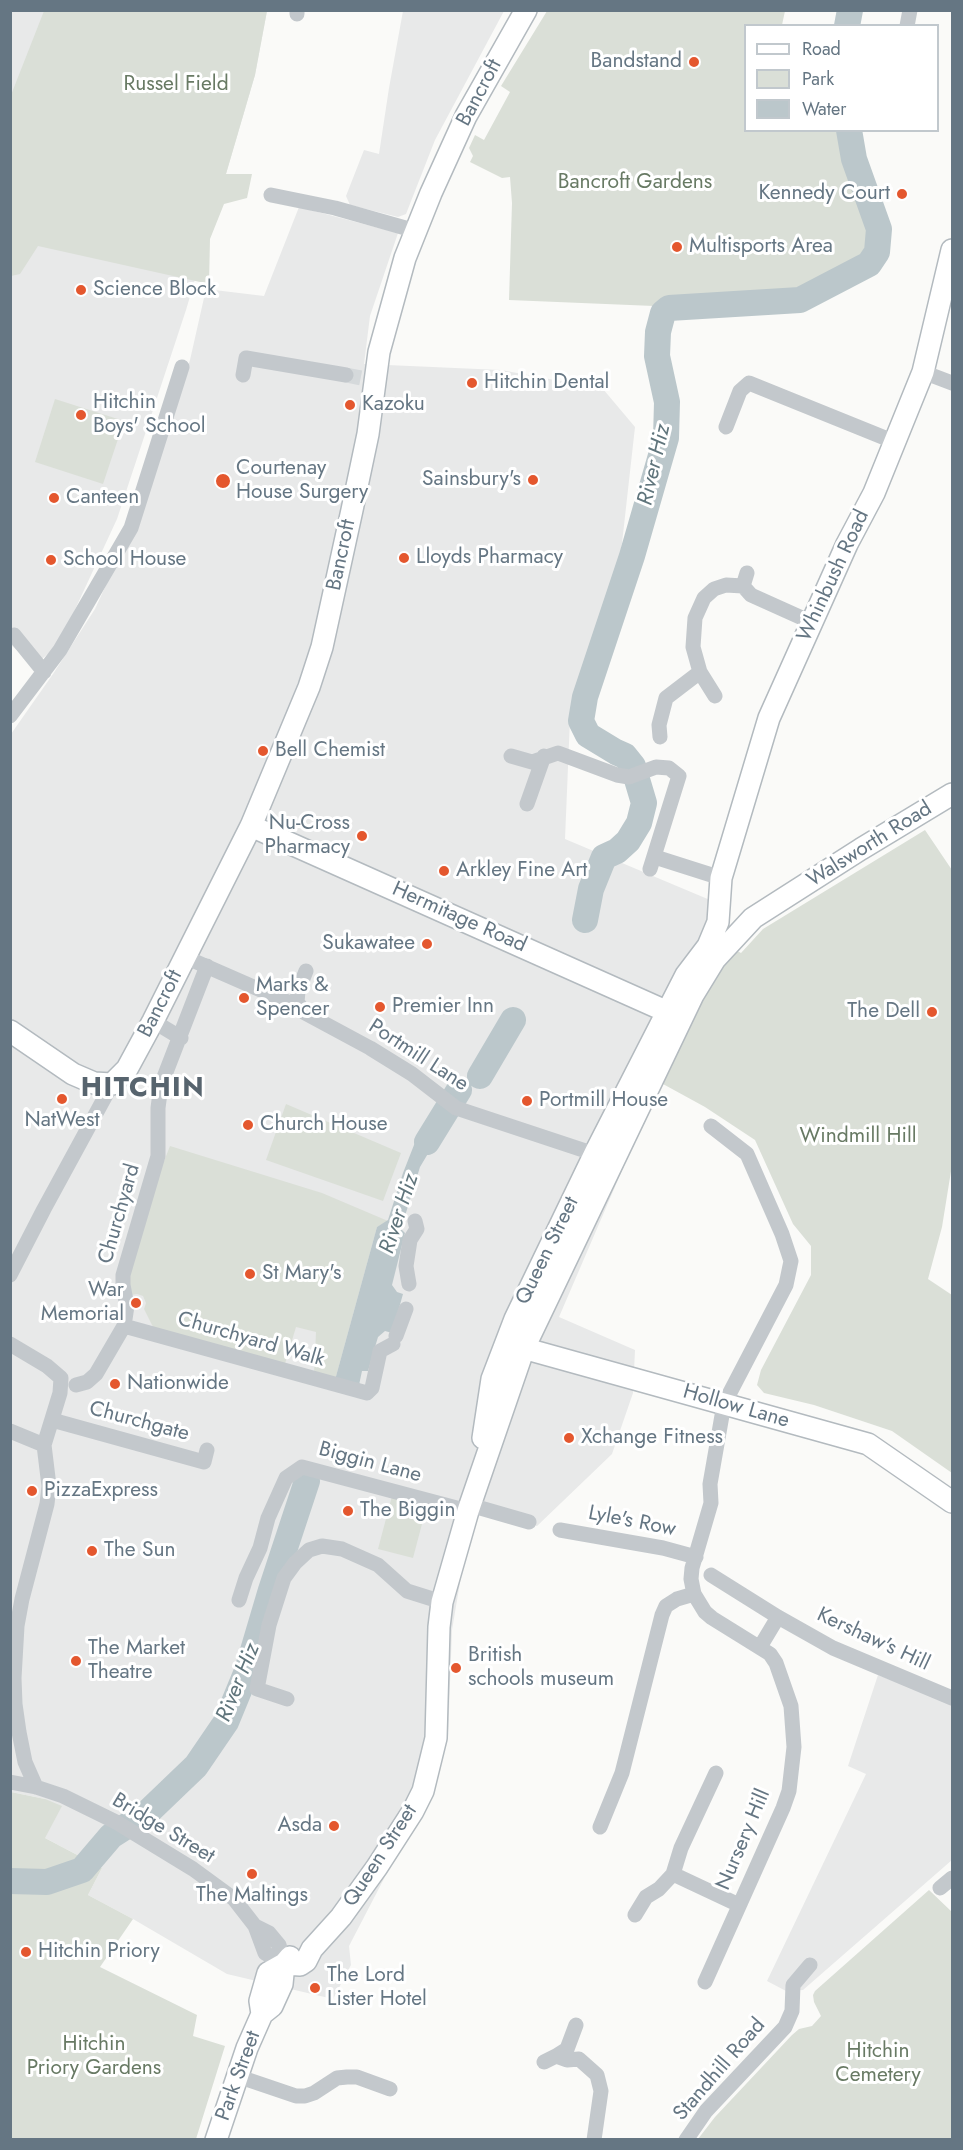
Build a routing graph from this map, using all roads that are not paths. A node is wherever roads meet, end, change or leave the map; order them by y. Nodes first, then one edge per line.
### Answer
1 (526, 10) edge
2 (272, 195) dead end
3 (416, 231) junction
4 (952, 250) edge
5 (182, 367) dead end
6 (923, 372) junction
7 (243, 375) dead end
8 (346, 375) tunnel mouth
9 (952, 383) edge
10 (726, 427) dead end
11 (895, 442) junction
12 (811, 622) junction
13 (14, 635) dead end
14 (44, 672) junction
15 (699, 672) junction
16 (715, 696) dead end
17 (10, 716) edge
18 (660, 737) dead end
19 (510, 756) dead end
20 (544, 756) junction
21 (952, 794) edge
22 (527, 804) dead end
23 (251, 826) junction
24 (721, 878) junction
25 (787, 896) junction
26 (720, 902) junction
27 (749, 913) junction
28 (708, 946) junction
29 (185, 957) junction
30 (207, 966) junction
31 (306, 970) dead end
32 (305, 1013) junction
33 (675, 1014) junction
34 (153, 1022) junction
35 (10, 1031) edge
36 (181, 1038) junction
37 (112, 1084) junction
38 (711, 1126) dead end
39 (604, 1157) junction
40 (415, 1221) dead end
41 (10, 1275) edge
42 (124, 1326) junction
43 (10, 1344) edge
44 (515, 1346) junction
45 (76, 1385) dead end
46 (724, 1404) junction
47 (52, 1420) junction
48 (10, 1431) edge
49 (44, 1445) junction
50 (207, 1450) dead end
51 (952, 1502) edge
52 (469, 1508) junction
53 (529, 1522) dead end
54 (560, 1530) dead end
55 (696, 1557) junction
56 (711, 1575) dead end
57 (694, 1594) junction
58 (239, 1600) dead end
59 (442, 1602) junction
60 (778, 1617) junction
61 (760, 1647) junction
62 (952, 1698) edge
63 (287, 1699) dead end
64 (716, 1773) dead end
65 (10, 1782) edge
66 (36, 1787) junction
67 (600, 1827) dead end
68 (673, 1874) junction
69 (952, 1878) edge
70 (940, 1888) dead end
71 (739, 1905) junction
72 (635, 1915) dead end
73 (284, 1964) junction
74 (810, 1965) dead end
75 (705, 1982) dead end
76 (576, 2025) dead end
77 (237, 2076) junction
78 (390, 2089) dead end
79 (216, 2139) edge
80 (594, 2139) edge
81 (686, 2139) edge

1 - 3 street, Bancroft
2 - 3 street
3 - 23 street, Bancroft
4 - 6 street, Whinbush Road
5 - 14 street
6 - 9 street
6 - 11 street, Whinbush Road
7 - 8 street
10 - 11 street
11 - 12 street, Whinbush Road
12 - 15 street
12 - 24 street, Whinbush Road
13 - 14 street
14 - 17 street
15 - 16 street
15 - 18 street
19 - 20 street
20 - 22 street
20 - 24 street
21 - 25 street, Walsworth Road
23 - 29 street, Bancroft
23 - 33 street, Hermitage Road
24 - 26 street, Whinbush Road
25 - 27 street, Walsworth Road
25 - 33 street, Walsworth Road
26 - 27 street
26 - 28 street, Whinbush Road
27 - 28 street, Walsworth Road
28 - 33 street, Walsworth Road
29 - 30 street, Portmill Lane
29 - 34 street, Bancroft
30 - 32 street, Portmill Lane
30 - 36 street, Churchyard
31 - 32 street
32 - 39 street, Portmill Lane
33 - 39 street, Queen Street
34 - 36 street
34 - 37 street, Bancroft
35 - 37 street
36 - 42 street, Churchyard
37 - 41 street
38 - 46 street
39 - 44 street, Queen Street
40 - 42 street, Churchyard Walk
42 - 45 street, Churchyard
43 - 47 street
44 - 46 street, Hollow Lane
44 - 52 street, Queen Street
46 - 51 street, Hollow Lane
46 - 55 street
47 - 49 street
47 - 50 street, Churchgate
48 - 49 street
49 - 66 street
52 - 53 street
52 - 58 street, Biggin Lane
52 - 59 street, Queen Street
54 - 55 street, Lyle's Row
55 - 57 street
56 - 60 street, Kershaw's Hill
57 - 61 street, Nursery Hill
57 - 67 street
59 - 63 street
59 - 73 street, Queen Street
60 - 61 street
60 - 62 street, Kershaw's Hill
61 - 71 street, Nursery Hill
64 - 68 street
65 - 66 street, Bridge Street
66 - 73 street, Bridge Street
68 - 71 street
68 - 72 street
69 - 70 street
71 - 75 street, Nursery Hill
73 - 77 street, Park Street
74 - 81 street, Standhill Road
76 - 80 street
77 - 78 street
77 - 79 street, Park Street

